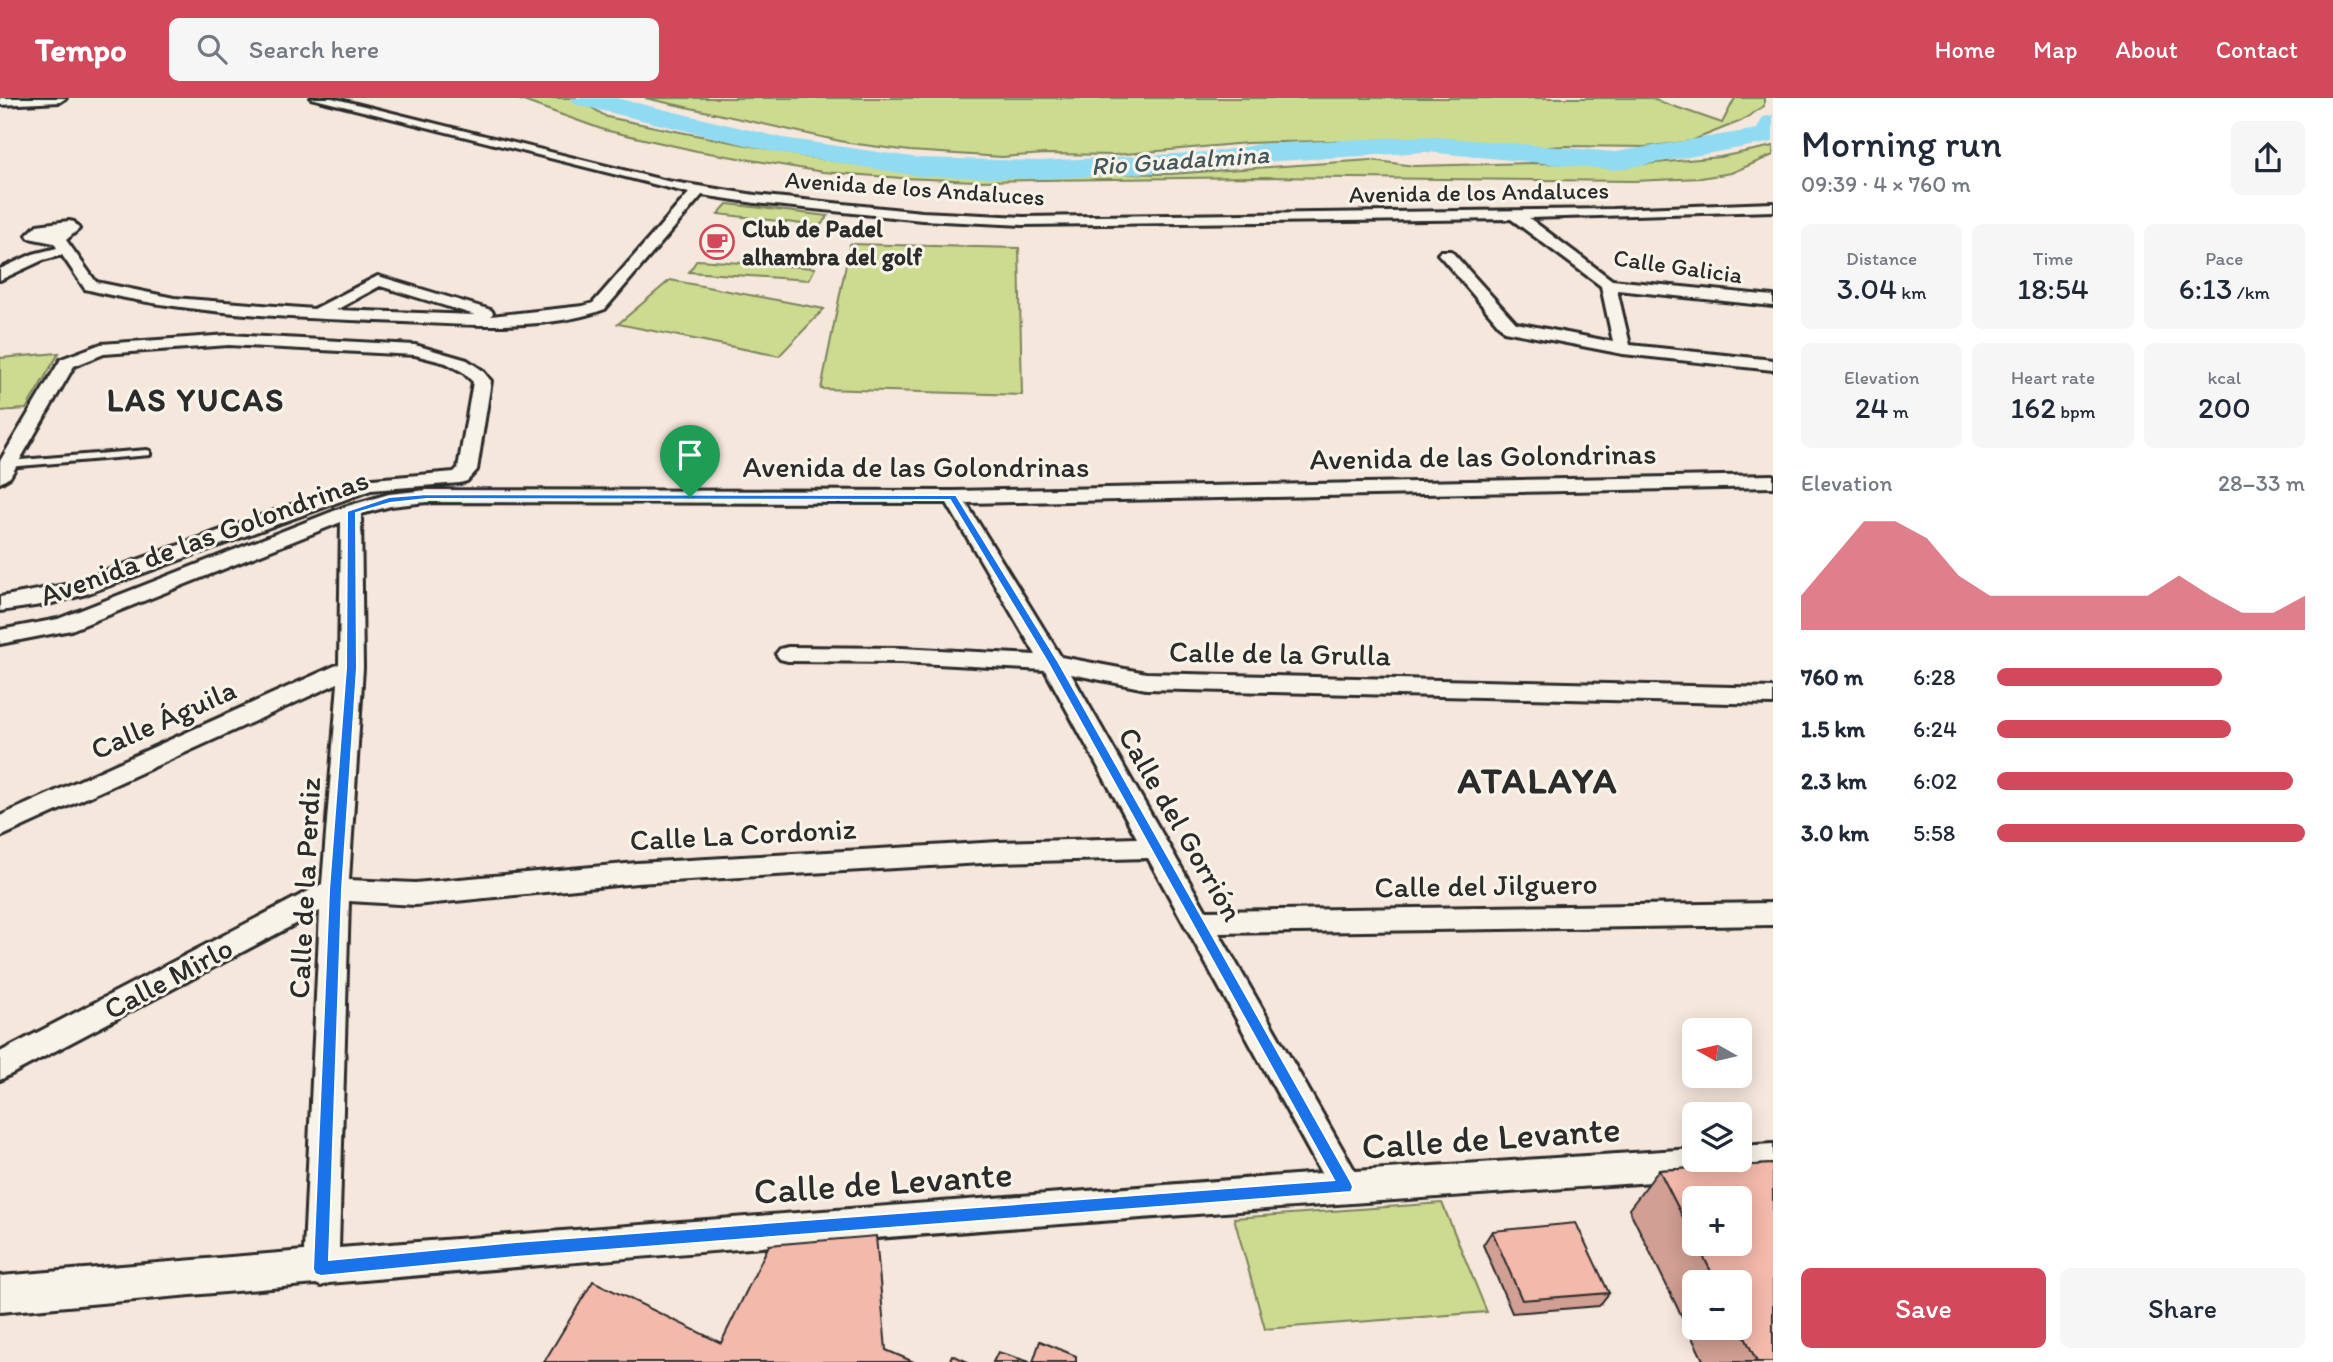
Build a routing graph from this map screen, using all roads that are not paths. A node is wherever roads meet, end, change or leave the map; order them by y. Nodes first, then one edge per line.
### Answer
1 (60, 98) edge
2 (317, 98) edge
3 (0, 101) edge
4 (698, 191) junction
5 (1773, 207) edge
6 (1515, 215) junction
7 (61, 244) junction
8 (1446, 254) dead end
9 (0, 267) edge
10 (0, 275) edge
11 (1608, 284) junction
12 (1773, 301) edge
13 (317, 314) junction
14 (497, 321) junction
15 (1623, 349) junction
16 (1773, 365) edge
17 (147, 453) dead end
18 (4, 470) edge
19 (1773, 481) edge
20 (953, 497) junction
21 (351, 511) junction
22 (0, 604) edge
23 (0, 637) edge
24 (788, 654) dead end
25 (1053, 663) junction
26 (351, 668) junction
27 (1773, 696) edge
28 (0, 827) edge
29 (1154, 848) junction
30 (335, 890) junction
31 (1773, 914) edge
32 (1199, 922) junction
33 (0, 1067) edge
34 (1773, 1159) edge
35 (1346, 1187) junction
36 (321, 1269) junction
37 (0, 1294) edge

1 - 3 street
2 - 4 street, Avenida de los Andaluces
4 - 6 street, Avenida de los Andaluces
4 - 14 street
5 - 6 street, Avenida de los Andaluces
6 - 11 street, Calle Galicia
7 - 9 street
7 - 10 street
7 - 13 street
8 - 15 street
11 - 12 street, Calle Galicia
11 - 15 street
13 - 14 street
13 - 14 street
15 - 16 street
17 - 18 lane
18 - 22 street
19 - 20 street, Avenida de las Golondrinas
20 - 21 street, Avenida de las Golondrinas
20 - 25 street, Calle del Gorrión
21 - 23 street, Avenida de las Golondrinas
21 - 26 street, Calle de la Perdiz
24 - 25 street, Calle de la Grulla
25 - 27 street, Calle de la Grulla
25 - 29 street, Calle del Gorrión
26 - 28 street, Calle Águila
26 - 30 street, Calle de la Perdiz
29 - 30 street, Calle La Cordoniz
29 - 32 street, Calle del Gorrión
30 - 33 street, Calle Mirlo
30 - 36 street, Calle de la Perdiz
31 - 32 street, Calle del Jilguero
32 - 35 street, Calle del Gorrión
34 - 35 street, Calle de Levante
35 - 36 street, Calle de Levante
36 - 37 street, Calle de Levante

